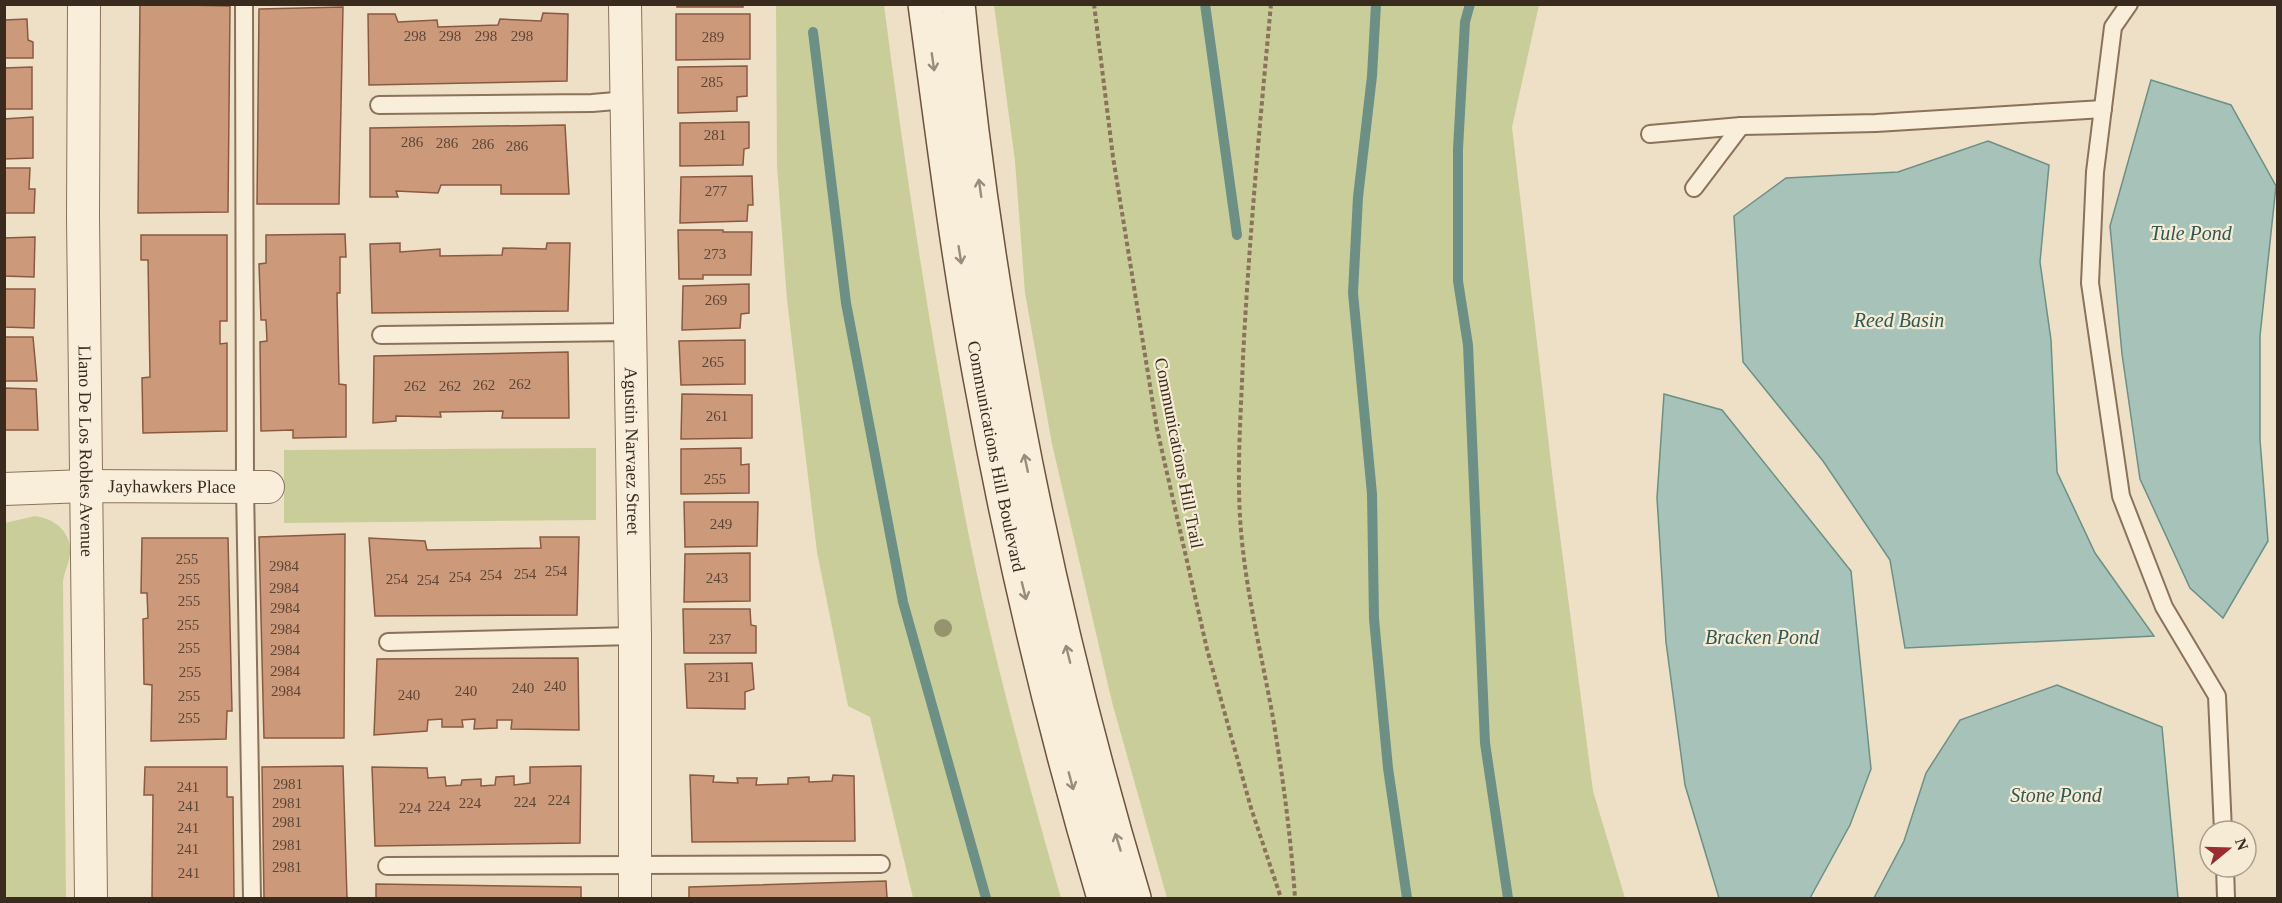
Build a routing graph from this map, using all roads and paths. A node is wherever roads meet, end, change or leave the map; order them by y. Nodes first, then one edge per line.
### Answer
1 (84, 4) edge
2 (244, 4) edge
3 (625, 4) edge
4 (925, 4) edge
5 (958, 4) edge
6 (1094, 4) edge
7 (1271, 4) edge
8 (2129, 4) edge
9 (627, 100) junction
10 (379, 105) dead end
11 (2103, 109) junction
12 (1741, 126) junction
13 (1650, 134) dead end
14 (1694, 188) dead end
15 (631, 332) junction
16 (381, 334) dead end
17 (86, 486) junction
18 (256, 486) junction
19 (4, 489) edge
20 (635, 636) junction
21 (388, 642) dead end
22 (2222, 819) edge
23 (881, 864) dead end
24 (387, 866) dead end
25 (635, 866) junction
26 (2225, 879) edge
27 (91, 898) edge
28 (252, 898) edge
29 (635, 898) edge
30 (1104, 898) edge
31 (1134, 898) edge
32 (1281, 898) edge
33 (1294, 898) edge
34 (2226, 898) edge

1 - 17 street, Llano De Los Robles Avenue
2 - 18 lane
3 - 9 street, Agustin Narvaez Street
4 -> 30 street, Communications Hill Boulevard
31 -> 5 street, Communications Hill Boulevard
6 - 32 path, Communications Hill Trail
7 - 33 path
8 - 11 lane
9 - 10 lane
9 - 15 street, Agustin Narvaez Street
11 - 12 lane
11 - 22 lane
12 - 13 lane
12 - 14 lane
15 - 16 lane
15 - 20 street, Agustin Narvaez Street
17 - 18 street, Jayhawkers Place
17 - 19 street, Jayhawkers Place
17 - 27 street, Llano De Los Robles Avenue
18 - 28 lane
20 - 21 lane
20 - 25 street, Agustin Narvaez Street
23 - 25 lane
24 - 25 lane
25 - 29 street, Agustin Narvaez Street
26 - 34 lane

